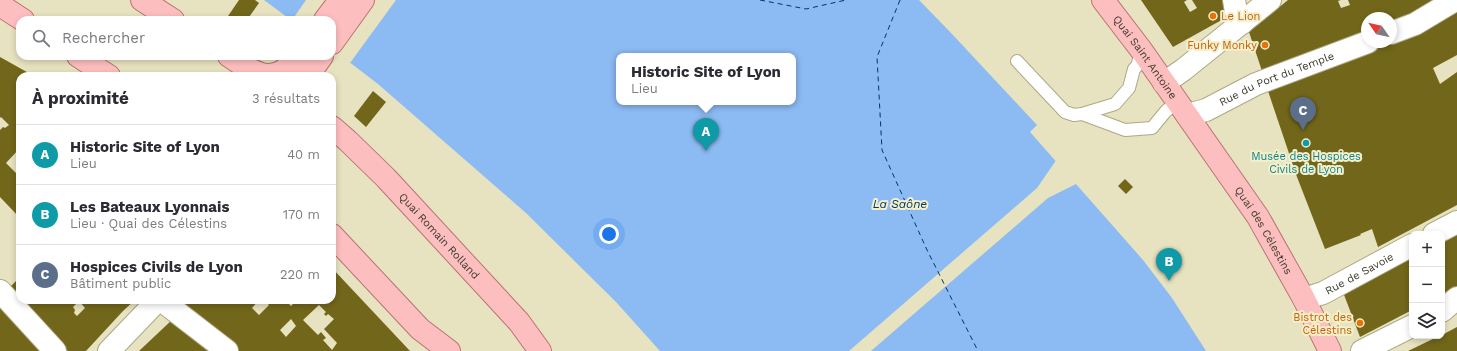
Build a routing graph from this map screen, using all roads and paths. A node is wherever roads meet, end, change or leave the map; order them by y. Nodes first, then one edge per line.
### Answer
1 (142, 0) edge
2 (340, 0) edge
3 (363, 0) edge
4 (1103, 0) edge
5 (1234, 0) edge
6 (1270, 0) edge
7 (1455, 0) edge
8 (0, 5) edge
9 (17, 16) edge
10 (167, 16) edge
11 (328, 16) edge
12 (1242, 23) junction
13 (1397, 31) edge
14 (336, 37) edge
15 (1361, 45) edge
16 (1142, 51) junction
17 (84, 60) edge
18 (235, 60) edge
19 (295, 60) edge
20 (319, 60) edge
21 (1017, 61) dead end
22 (103, 72) edge
23 (255, 72) edge
24 (282, 72) edge
25 (311, 72) edge
26 (1164, 83) junction
27 (1182, 109) junction
28 (1082, 114) junction
29 (336, 130) edge
30 (1457, 222) edge
31 (1440, 231) edge
32 (336, 239) edge
33 (1409, 248) edge
34 (0, 291) edge
35 (1457, 298) edge
36 (1304, 299) junction
37 (156, 304) edge
38 (165, 304) edge
39 (1445, 308) edge
40 (1409, 328) edge
41 (55, 351) edge
42 (109, 351) edge
43 (227, 351) edge
44 (449, 351) edge
45 (540, 351) edge
46 (1330, 351) edge
47 (1362, 351) edge

1 - 10 main road
2 - 11 main road
3 - 14 main road
4 - 16 main road, Quai Saint Antoine
5 - 12 street
6 - 12 street
7 - 13 street
8 - 9 main road
12 - 26 street
15 - 27 street, Rue du Port du Temple
16 - 26 main road, Quai Saint Antoine
16 - 28 lane
17 - 22 main road
18 - 23 main road
19 - 24 main road
20 - 25 main road
21 - 28 lane
26 - 27 main road, Quai Saint Antoine
27 - 28 lane
27 - 36 main road, Quai des Célestins
29 - 45 main road, Quai Romain Rolland
30 - 31 street
32 - 44 main road
33 - 36 street, Rue de Savoie
34 - 41 street
35 - 39 street
36 - 46 main road, Quai des Célestins
37 - 42 street
38 - 43 street
40 - 47 street

